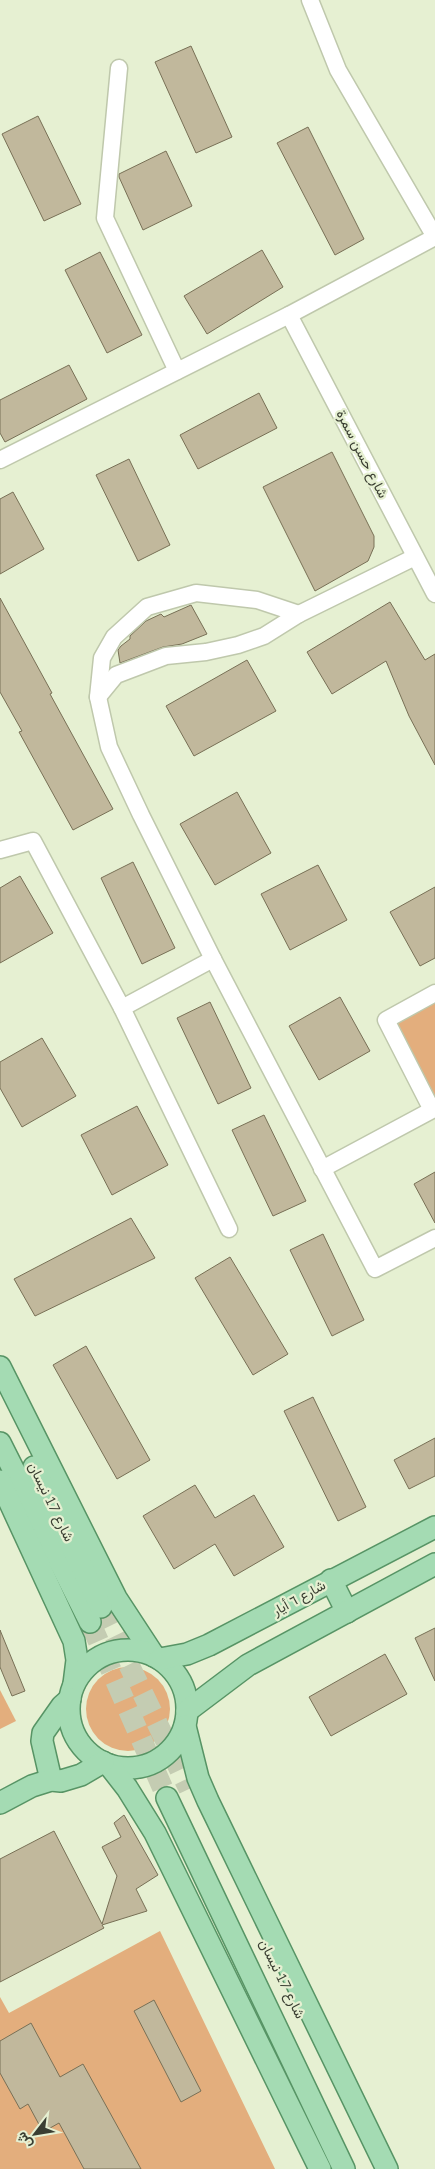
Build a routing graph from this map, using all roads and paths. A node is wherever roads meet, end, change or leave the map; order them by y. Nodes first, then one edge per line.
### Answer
1 (310, 0) edge
2 (119, 68) dead end
3 (435, 237) edge
4 (289, 315) junction
5 (177, 371) junction
6 (0, 460) edge
7 (415, 557) junction
8 (435, 594) edge
9 (299, 614) junction
10 (98, 697) junction
11 (0, 850) edge
12 (213, 959) junction
13 (435, 993) edge
14 (122, 1008) junction
15 (322, 1170) junction
16 (229, 1229) dead end
17 (435, 1238) edge
18 (0, 1367) edge
19 (0, 1397) edge
20 (0, 1443) edge
21 (0, 1481) edge
22 (435, 1527) edge
23 (435, 1564) edge
24 (332, 1580) junction
25 (347, 1612) junction
26 (157, 1657) junction
27 (72, 1692) junction
28 (186, 1718) junction
29 (106, 1764) junction
30 (51, 1780) junction
31 (188, 1789) tunnel mouth
32 (167, 1798) tunnel mouth
33 (0, 1804) edge
34 (320, 2169) edge
35 (344, 2169) edge
36 (375, 2169) edge
37 (387, 2169) edge

1 - 3 street
2 - 5 street
3 - 4 street
4 - 5 street
4 - 7 street, شارع حسن سمرة
5 - 6 street
7 - 8 street, شارع حسن سمرة
7 - 9 street
9 - 10 street
9 - 10 street
10 - 12 street
11 - 14 street
12 - 14 street
12 - 15 street
13 - 15 street
14 - 16 street
15 - 17 street
18 - 26 main road
19 - 20 main road, شارع 17 نيسان
21 - 27 main road
22 - 24 main road, شارع ٦ أيار
23 - 25 main road
24 - 25 main road
24 - 26 main road, شارع ٦ أيار
25 - 28 main road
26 - 27 main road
26 - 28 main road
27 - 29 main road
27 - 30 main road
28 - 29 main road
28 - 37 main road
29 - 30 main road
29 - 34 main road
30 - 33 main road
31 - 36 main road, شارع 17 نيسان
32 - 35 main road, شارع 17 نيسان

